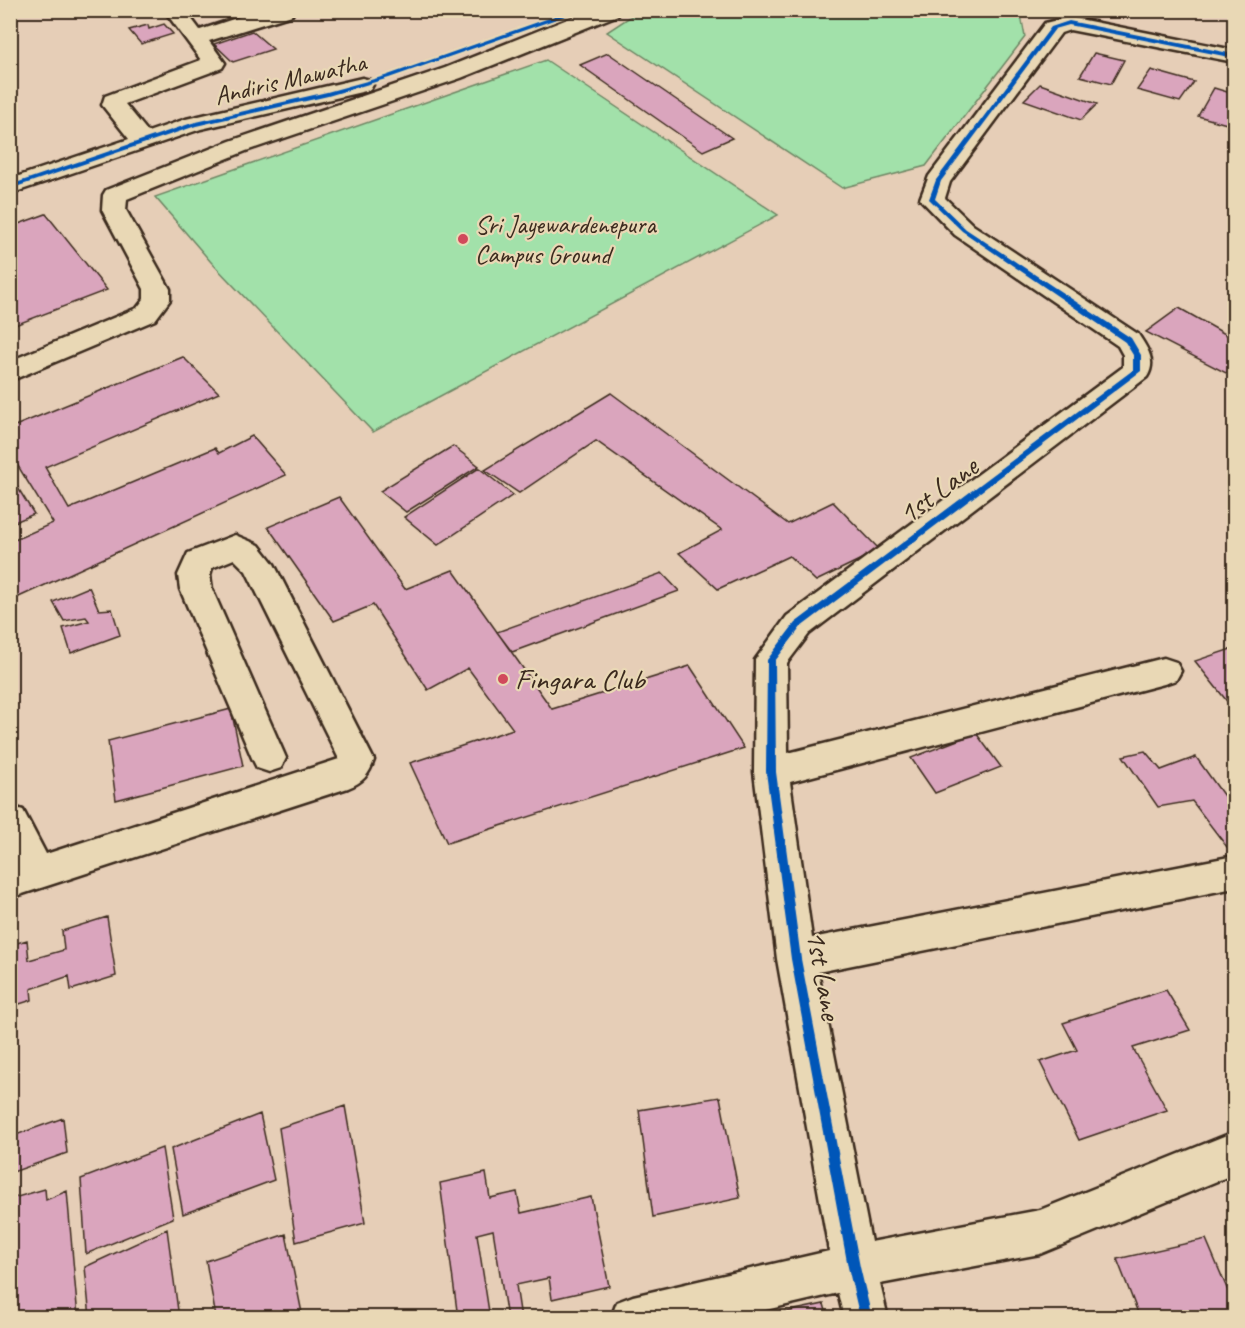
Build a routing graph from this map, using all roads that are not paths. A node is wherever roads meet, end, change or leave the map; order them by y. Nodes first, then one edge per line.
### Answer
1 (174, 10) edge
2 (284, 10) edge
3 (579, 10) edge
4 (610, 10) edge
5 (196, 38) junction
6 (1234, 56) edge
7 (142, 141) junction
8 (10, 187) edge
9 (10, 372) edge
10 (1164, 671) dead end
11 (269, 758) dead end
12 (771, 772) junction
13 (10, 821) edge
14 (1234, 872) edge
15 (24, 877) edge
16 (796, 959) junction
17 (1234, 1154) edge
18 (854, 1267) junction
19 (633, 1317) edge
20 (866, 1317) edge

1 - 5 street
2 - 5 street
3 - 7 street, Andiris Mawatha
4 - 9 street
5 - 7 street
6 - 12 street, 1st Lane
7 - 8 street, Andiris Mawatha
10 - 12 street
11 - 15 street
12 - 16 street, 1st Lane
13 - 15 street
14 - 16 street
16 - 18 street, 1st Lane
17 - 18 street
18 - 19 street
18 - 20 street, 1st Lane

